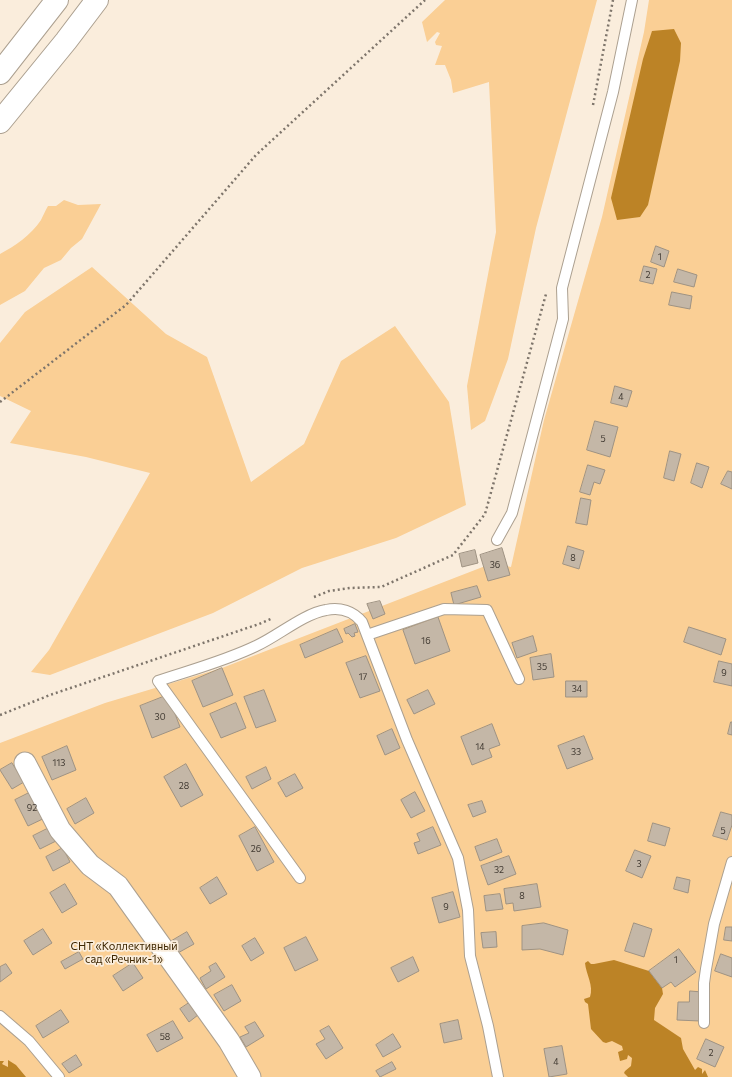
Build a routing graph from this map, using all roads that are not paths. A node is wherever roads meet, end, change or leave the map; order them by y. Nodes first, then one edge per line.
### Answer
1 (57, 0) edge
2 (97, 0) edge
3 (632, 0) edge
4 (0, 73) edge
5 (0, 122) edge
6 (497, 540) dead end
7 (367, 635) junction
8 (518, 679) dead end
9 (25, 763) dead end
10 (732, 862) edge
11 (300, 878) dead end
12 (0, 1016) edge
13 (704, 1024) dead end
14 (59, 1077) edge
15 (250, 1077) edge
16 (498, 1077) edge

1 - 4 main road
2 - 5 main road
3 - 6 lane
7 - 8 lane
7 - 11 lane
7 - 16 lane
9 - 15 street
10 - 13 lane
12 - 14 lane

